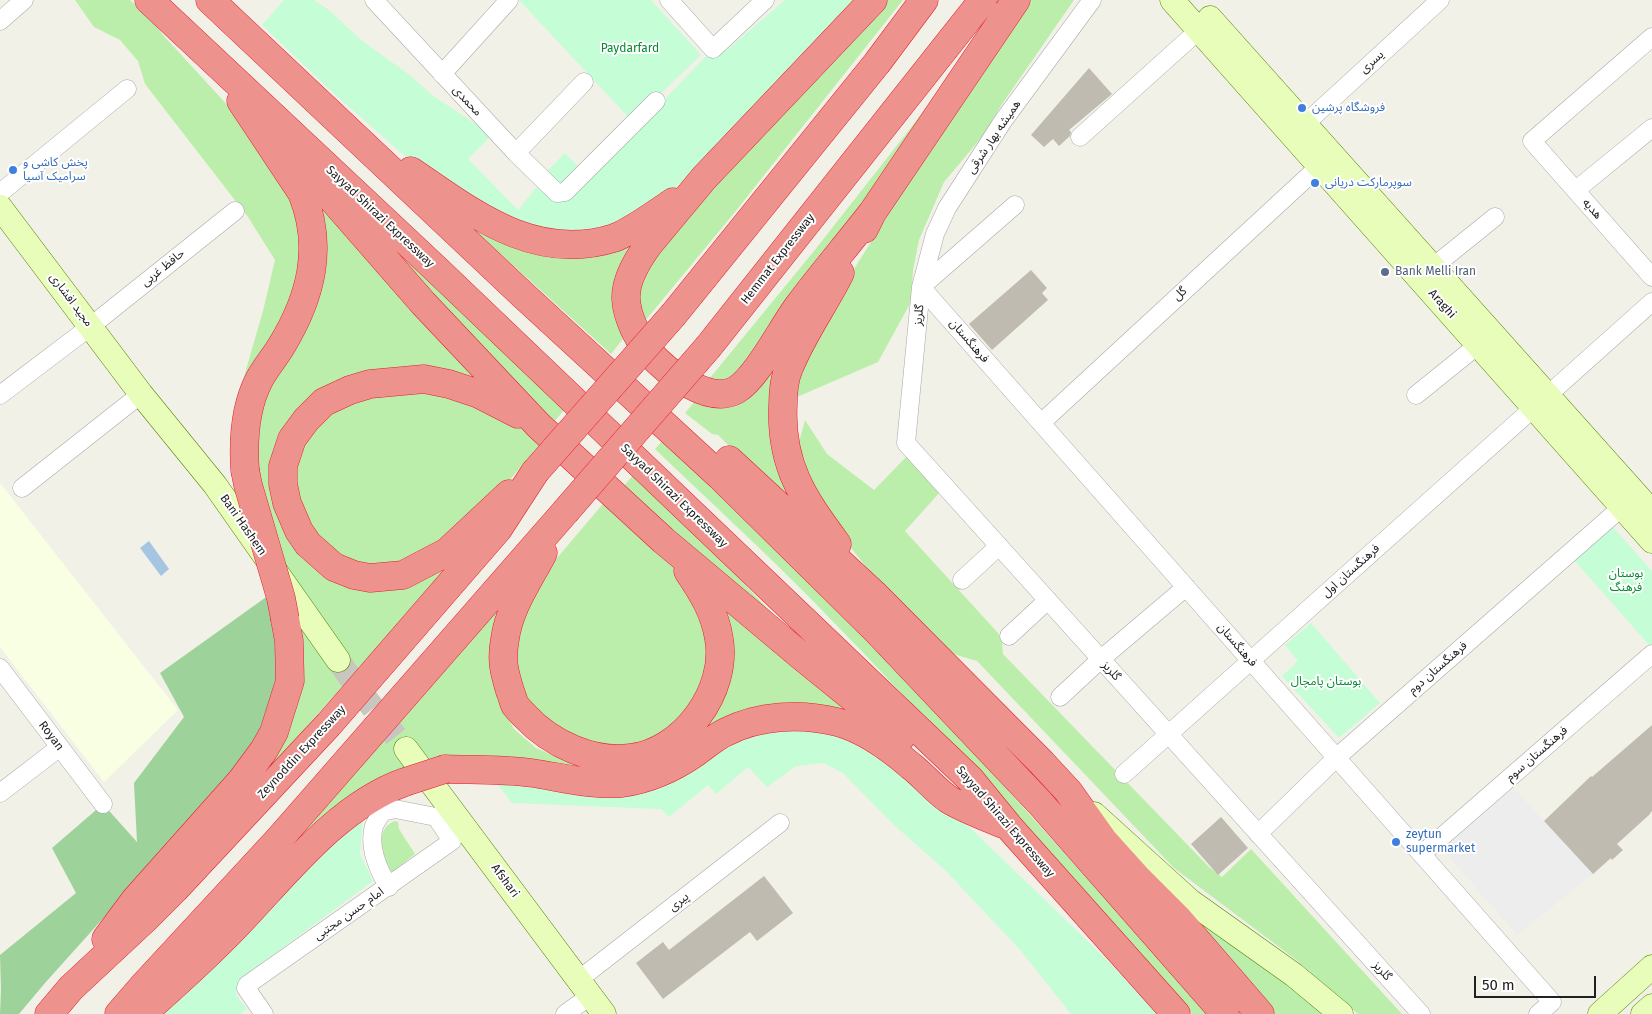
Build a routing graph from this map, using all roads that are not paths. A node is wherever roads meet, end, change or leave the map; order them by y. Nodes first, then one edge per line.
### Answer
1 (24, 0) edge
2 (149, 0) edge
3 (210, 0) edge
4 (374, 0) edge
5 (509, 0) edge
6 (668, 0) edge
7 (765, 0) edge
8 (873, 0) edge
9 (924, 0) edge
10 (983, 0) edge
11 (1016, 0) edge
12 (1092, 0) edge
13 (1172, 0) edge
14 (1194, 0) edge
15 (1440, 0) edge
16 (0, 20) edge
17 (1199, 30) junction
18 (1652, 37) edge
19 (214, 60) junction
20 (442, 74) junction
21 (584, 82) dead end
22 (127, 89) dead end
23 (656, 102) dead end
24 (1304, 124) junction
25 (342, 125) junction
26 (1652, 128) edge
27 (1080, 137) dead end
28 (516, 153) junction
29 (1326, 160) junction
30 (704, 178) junction
31 (1576, 190) junction
32 (0, 193) edge
33 (1015, 205) dead end
34 (0, 207) edge
35 (235, 211) dead end
36 (872, 213) junction
37 (1495, 217) dead end
38 (1433, 267) junction
39 (1652, 277) edge
40 (921, 288) junction
41 (1652, 302) edge
42 (91, 326) junction
43 (1478, 345) junction
44 (142, 394) junction
45 (0, 395) edge
46 (1416, 396) dead end
47 (1541, 402) junction
48 (1041, 423) junction
49 (539, 426) junction
50 (670, 430) junction
51 (535, 472) junction
52 (22, 488) dead end
53 (1622, 507) junction
54 (565, 512) junction
55 (1652, 512) edge
56 (663, 540) junction
57 (1652, 541) edge
58 (999, 546) junction
59 (962, 580) dead end
60 (1186, 587) junction
61 (876, 596) junction
62 (1048, 600) junction
63 (1009, 636) dead end
64 (1652, 654) edge
65 (1101, 659) junction
66 (338, 660) tunnel mouth
67 (1250, 660) junction
68 (0, 668) edge
69 (1060, 697) dead end
70 (1168, 734) junction
71 (60, 747) junction
72 (406, 748) tunnel mouth
73 (1336, 758) junction
74 (1124, 774) dead end
75 (441, 779) junction
76 (1068, 791) junction
77 (0, 793) edge
78 (103, 804) dead end
79 (780, 823) dead end
80 (1010, 828) junction
81 (1258, 834) junction
82 (1422, 854) junction
83 (389, 887) junction
84 (1652, 967) edge
85 (71, 988) junction
86 (590, 997) edge
87 (1652, 1006) edge
88 (261, 1013) edge
89 (50, 1014) edge
90 (119, 1014) edge
91 (142, 1014) edge
92 (565, 1014) edge
93 (1176, 1014) edge
94 (1225, 1014) edge
95 (1260, 1014) edge
96 (1340, 1014) edge
97 (1421, 1014) edge
98 (1538, 1014) edge
99 (1600, 1014) edge
100 (1643, 1014) edge

1 - 16 street
2 - 19 highway, Sayyad Shirazi Expressway
3 - 25 highway
4 - 20 street, محمدی
5 - 20 street
6 - 7 street
8 - 30 highway
9 - 51 highway, bridge
10 - 54 highway, Hemmat Expressway, bridge
11 - 36 highway
12 - 40 street, همیشه بهار شرقی
13 - 17 main road, Araghi
14 - 24 main road, Araghi
15 - 24 street, یسری
17 - 27 street
17 - 29 main road, Araghi
18 - 31 street, هدیه
19 - 49 highway
19 - 80 highway, Sayyad Shirazi Expressway
19 - 85 highway, bridge
20 - 28 street, محمدی
21 - 28 street
22 - 32 street
23 - 28 street, محمدی
24 - 29 main road, Araghi
25 - 30 highway
25 - 50 highway
26 - 31 street
29 - 38 main road, Araghi
29 - 43 main road, Araghi
29 - 48 street, گل
30 - 36 highway
31 - 39 street, هدیه
33 - 40 street
34 - 42 main road, مجید افشاری
35 - 42 street, حافظ غربی
36 - 61 highway
37 - 38 street
38 - 47 main road, Araghi
40 - 48 street, فرهنگستان
40 - 58 street, گلریز
41 - 47 street, فرهنگستان اول
42 - 44 main road, مجید افشاری
42 - 45 street, حافظ غربی
43 - 46 street
43 - 47 main road, Araghi
44 - 52 street
44 - 66 main road, Bani Hashem
47 - 53 main road, Araghi
47 - 55 main road, Araghi
47 - 67 street, فرهنگستان اول
48 - 60 street, فرهنگستان
49 - 51 highway
49 - 56 highway
50 - 61 highway
50 - 94 highway
51 - 85 highway, Zeynoddin Expressway
53 - 57 main road, Araghi
53 - 73 street, فرهنگستان دوم
54 - 56 highway
54 - 90 highway
56 - 80 highway
58 - 59 street
58 - 62 street, گلریز
60 - 65 street
60 - 67 street, فرهنگستان
61 - 76 highway
62 - 63 street
62 - 65 street, گلریز
64 - 82 street, فرهنگستان سوم
65 - 69 street
65 - 70 street, گلریز
67 - 70 street, فرهنگستان اول
67 - 73 street, فرهنگستان
68 - 71 street, Royan
70 - 74 street, فرهنگستان اول
70 - 81 street, گلریز
71 - 77 street
71 - 78 street, Royan
72 - 75 main road, Afshari
73 - 81 street, فرهنگستان دوم
73 - 82 street, فرهنگستان
75 - 80 highway
75 - 86 main road, Afshari
75 - 91 highway, bridge
76 - 95 highway
76 - 96 main road
79 - 86 street, پیری
80 - 93 highway, Sayyad Shirazi Expressway
81 - 97 street, گلریز
82 - 98 street, فرهنگستان
83 - 83 street, امام حسن مجتبی
83 - 88 street, امام حسن مجتبی
84 - 99 main road
85 - 89 highway, Zeynoddin Expressway
86 - 92 street, پیری
87 - 100 main road

